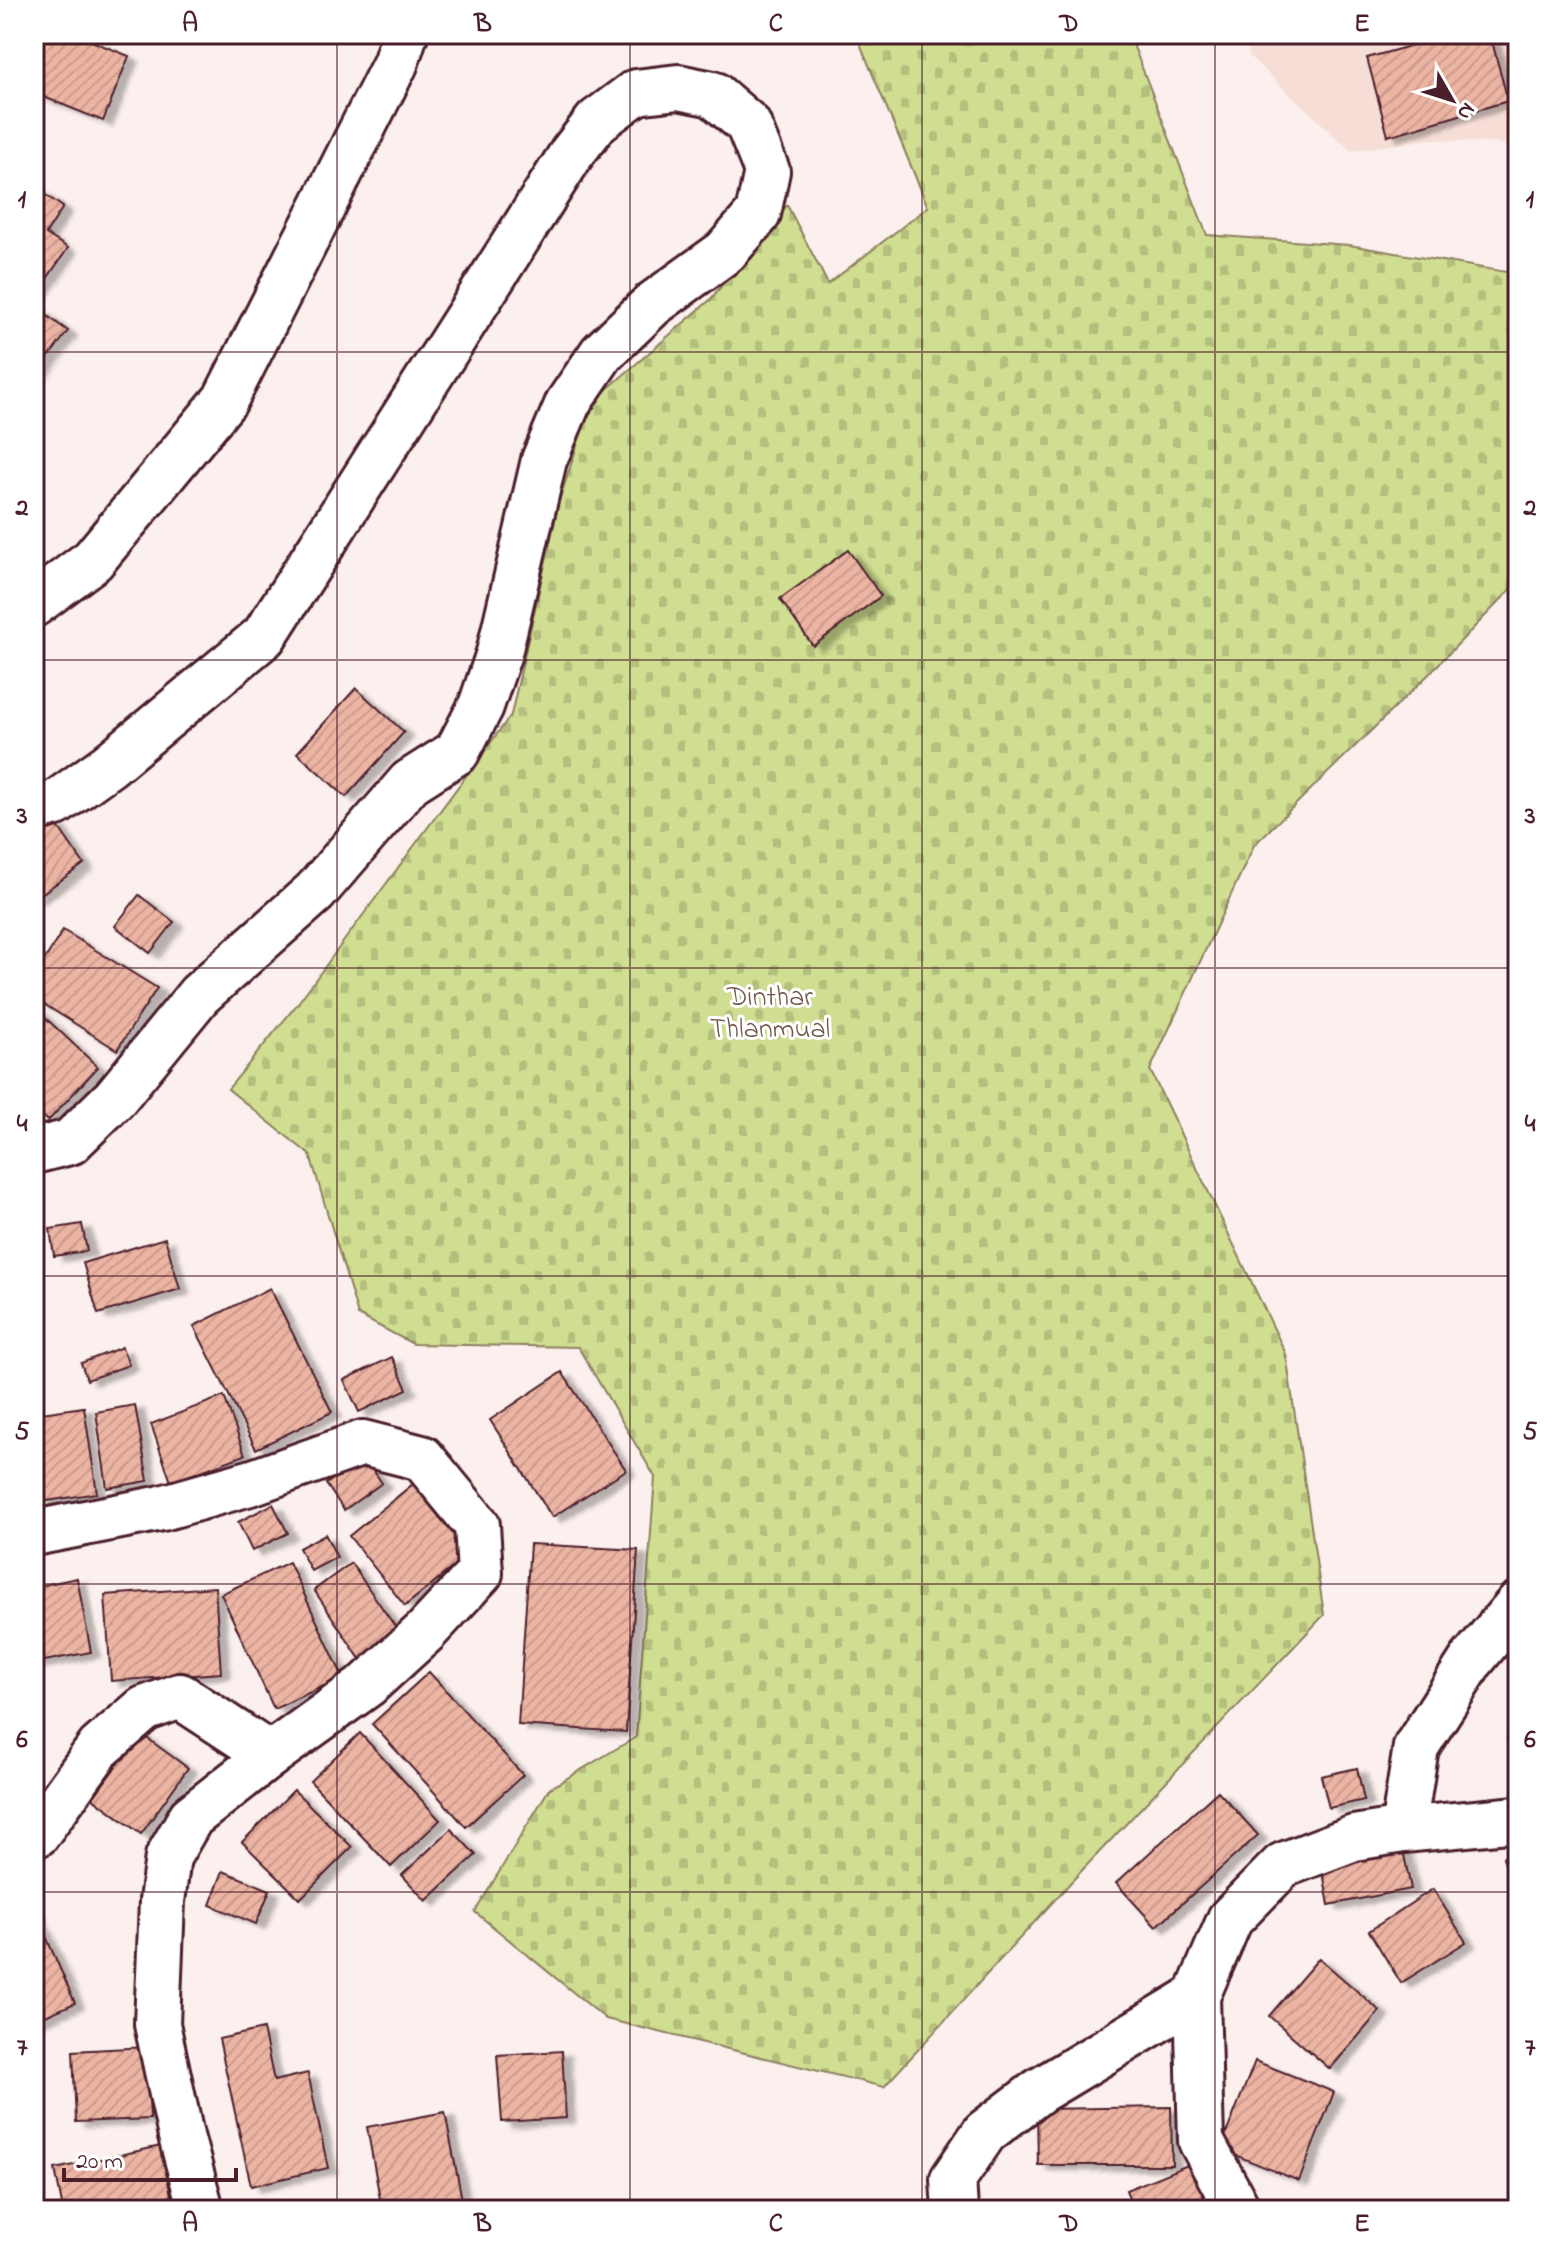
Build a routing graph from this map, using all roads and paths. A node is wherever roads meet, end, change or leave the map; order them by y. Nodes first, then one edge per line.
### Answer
1 (405, 34) edge
2 (34, 604) edge
3 (34, 809) edge
4 (34, 1151) edge
5 (34, 1533) edge
6 (1518, 1604) edge
7 (270, 1755) junction
8 (1518, 1819) edge
9 (1403, 1830) junction
10 (34, 1833) edge
11 (1197, 1996) junction
12 (201, 2210) edge
13 (955, 2210) edge
14 (1238, 2210) edge

1 - 2 street
3 - 4 street
5 - 7 street
6 - 9 street
7 - 10 street
7 - 12 street
8 - 9 street
9 - 11 street
11 - 13 street
11 - 14 street

